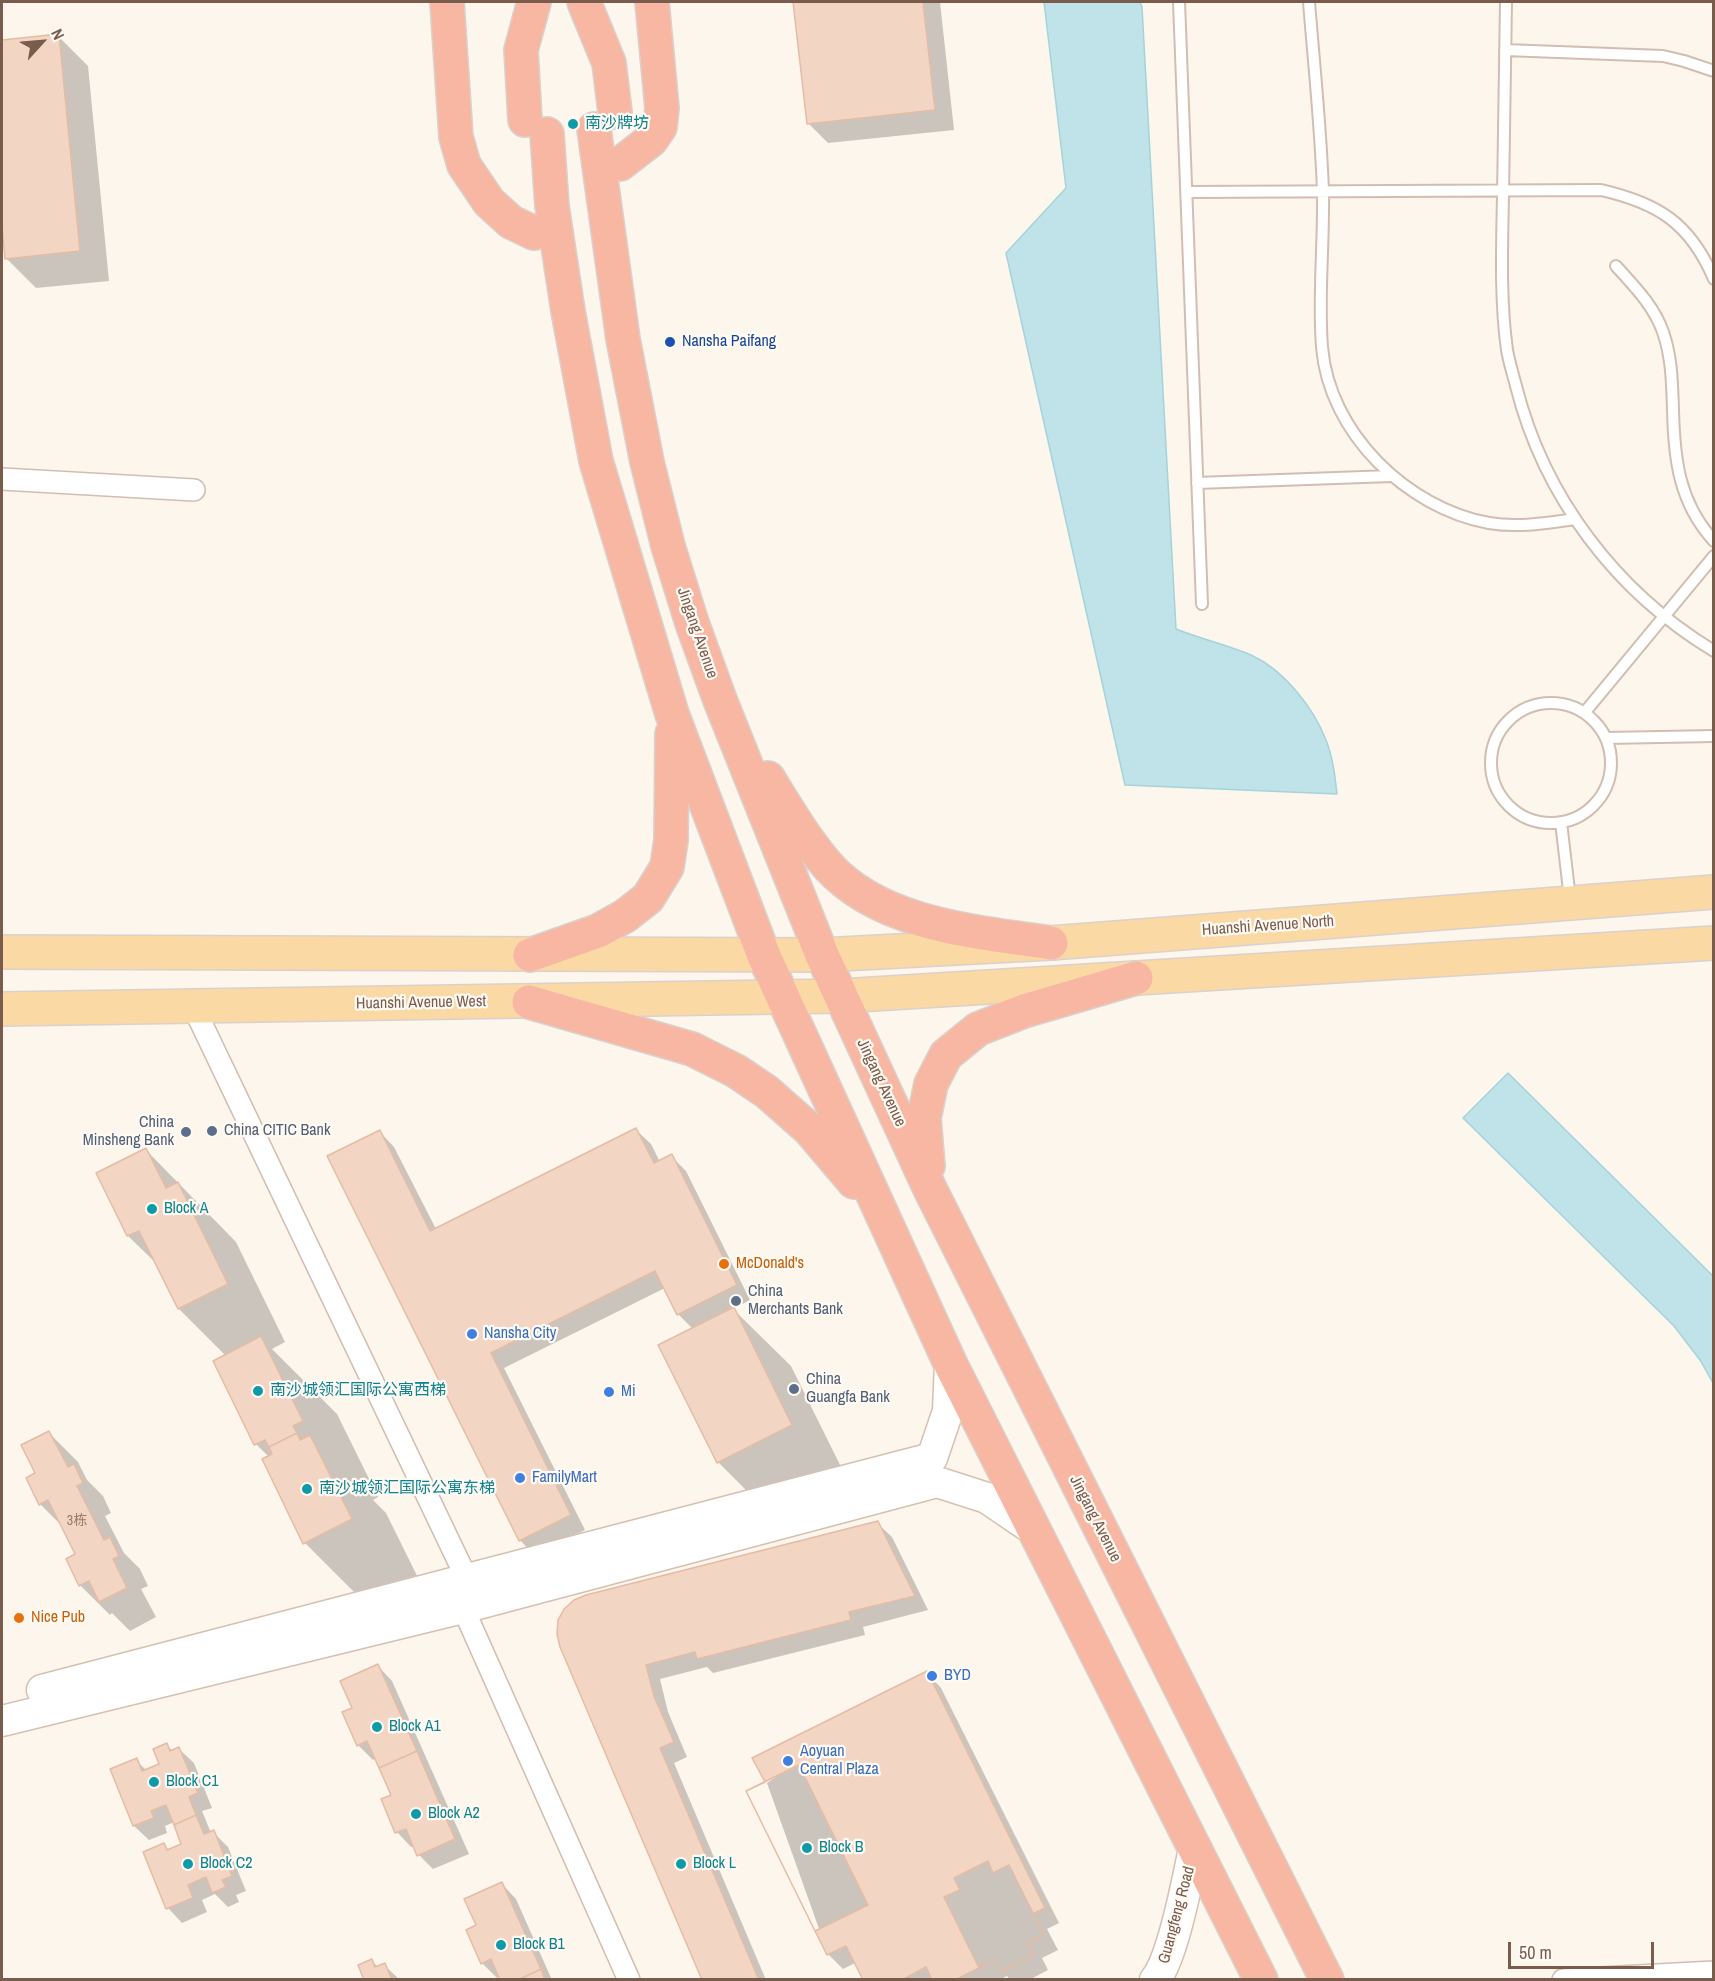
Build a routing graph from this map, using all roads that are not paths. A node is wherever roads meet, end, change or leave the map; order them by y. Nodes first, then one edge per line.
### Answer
1 (447, 2) edge
2 (535, 2) edge
3 (579, 2) edge
4 (584, 2) edge
5 (652, 2) edge
6 (1179, 2) edge
7 (1309, 2) edge
8 (1506, 2) edge
9 (1505, 50) junction
10 (1713, 71) edge
11 (604, 121) junction
12 (536, 127) junction
13 (620, 164) junction
14 (1503, 190) junction
15 (1323, 191) junction
16 (1186, 192) junction
17 (534, 233) junction
18 (1616, 266) dead end
19 (1713, 279) edge
20 (596, 461) junction
21 (647, 462) junction
22 (1391, 476) junction
23 (2, 479) edge
24 (1197, 483) junction
25 (194, 490) dead end
26 (1575, 519) junction
27 (1713, 541) edge
28 (1713, 556) edge
29 (1202, 604) dead end
30 (641, 611) junction
31 (1664, 616) junction
32 (692, 623) junction
33 (1713, 651) edge
34 (720, 700) junction
35 (1585, 712) junction
36 (672, 714) junction
37 (1713, 735) edge
38 (1606, 738) junction
39 (1561, 822) junction
40 (1713, 892) edge
41 (1570, 903) junction
42 (1051, 943) junction
43 (1713, 943) edge
44 (2, 952) edge
45 (517, 955) junction
46 (822, 955) junction
47 (764, 956) junction
48 (1136, 978) junction
49 (840, 996) junction
50 (782, 997) junction
51 (518, 1002) junction
52 (193, 1006) junction
53 (2, 1009) edge
54 (930, 1189) junction
55 (884, 1219) junction
56 (950, 1363) junction
57 (1034, 1530) junction
58 (465, 1593) junction
59 (2, 1701) edge
60 (2, 1721) edge
61 (1194, 1848) junction
62 (1713, 1972) edge
63 (629, 1980) edge
64 (1155, 1980) edge
65 (1261, 1980) edge
66 (1327, 1980) edge
67 (1563, 1980) edge

1 - 17 highway
2 - 12 highway
3 - 11 highway, Jingang Avenue
4 - 11 highway
5 - 13 highway
6 - 16 lane
7 - 15 lane
8 - 9 lane
9 - 10 lane
9 - 14 lane
11 - 13 highway
11 - 21 highway, Jingang Avenue
12 - 17 highway
12 - 20 highway
13 - 21 highway
14 - 15 lane
14 - 19 lane
14 - 26 lane
15 - 16 lane
15 - 22 lane
16 - 24 lane
17 - 20 highway
18 - 27 lane
20 - 30 highway
21 - 32 highway, Jingang Avenue
22 - 24 lane
22 - 26 lane
23 - 25 street
24 - 29 lane
26 - 31 lane
28 - 31 lane
30 - 32 highway
30 - 36 highway
31 - 33 lane
31 - 35 lane
32 - 34 highway, Jingang Avenue
34 - 42 highway
34 - 46 highway, Jingang Avenue
35 - 38 lane
35 - 39 lane
36 - 45 highway
36 - 47 highway
37 - 38 lane
38 - 39 lane
39 - 41 lane
40 - 41 main road, Huanshi Avenue North
41 - 42 main road, Huanshi Avenue North
42 - 46 main road, Huanshi Avenue North
43 - 48 main road
44 - 45 main road
45 - 47 main road
45 - 51 main road
46 - 47 main road
46 - 49 highway, Jingang Avenue
47 - 50 highway
48 - 49 main road
48 - 54 highway
49 - 50 main road, Huanshi Avenue West
49 - 54 highway, Jingang Avenue
50 - 51 main road, Huanshi Avenue West
50 - 55 highway
51 - 52 main road, Huanshi Avenue West
51 - 55 highway
52 - 53 main road, Huanshi Avenue West
52 - 58 street
54 - 66 highway, Jingang Avenue
55 - 56 highway
56 - 57 highway
56 - 58 street
57 - 58 street
57 - 61 highway
58 - 59 street
58 - 60 street
58 - 63 street
61 - 64 street, Guangfeng Road
61 - 65 highway
62 - 67 street

